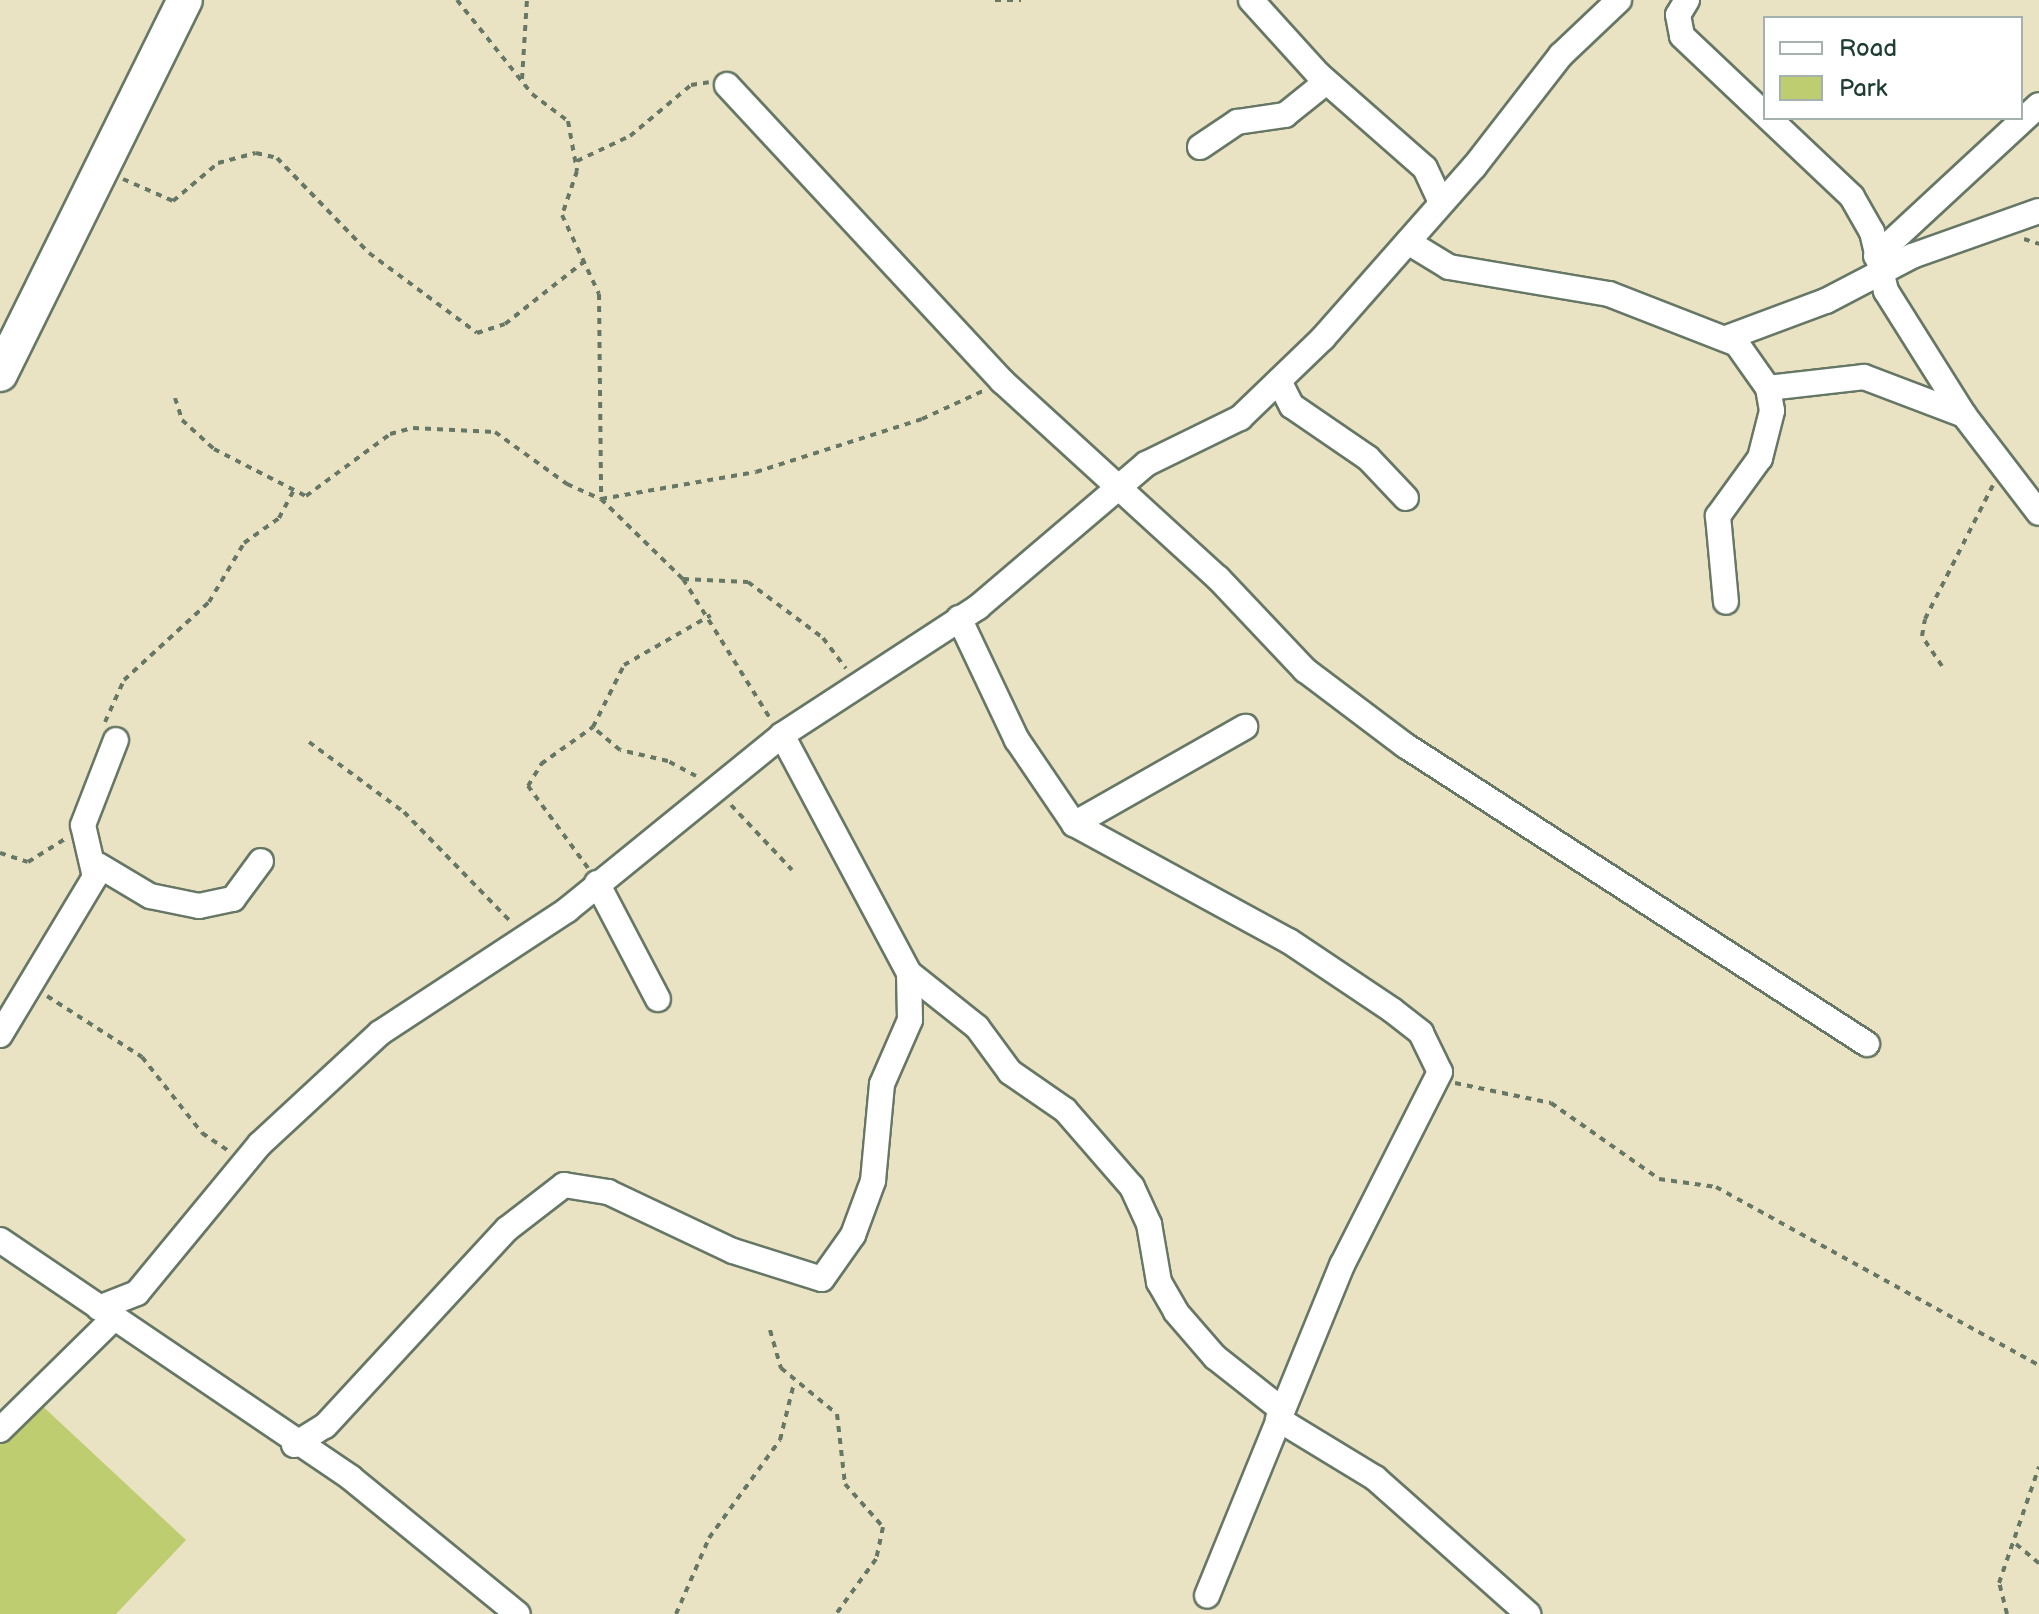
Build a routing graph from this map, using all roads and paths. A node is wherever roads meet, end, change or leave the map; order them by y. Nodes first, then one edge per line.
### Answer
1 (185, 0) edge
2 (457, 0) edge
3 (527, 0) edge
4 (995, 0) edge
5 (1021, 0) edge
6 (1251, 0) edge
7 (1619, 0) edge
8 (1687, 0) edge
9 (521, 81) junction
10 (1326, 82) junction
11 (727, 85) joint
12 (2039, 105) edge
13 (1763, 113) edge
14 (1771, 120) edge
15 (1200, 147) dead end
16 (577, 161) junction
17 (105, 165) junction
18 (1441, 202) junction
19 (2039, 211) edge
20 (1408, 242) junction
21 (586, 260) junction
22 (1878, 263) junction
23 (1729, 337) junction
24 (0, 374) edge
25 (1002, 381) junction
26 (1279, 381) junction
27 (1768, 388) junction
28 (175, 398) dead end
29 (1964, 415) junction
30 (2001, 464) junction
31 (2033, 481) edge
32 (1116, 489) junction
33 (293, 492) junction
34 (1406, 498) dead end
35 (601, 499) junction
36 (2039, 513) edge
37 (683, 579) junction
38 (1726, 602) dead end
39 (711, 615) junction
40 (959, 618) junction
41 (1942, 666) dead end
42 (857, 684) junction
43 (593, 727) junction
44 (1245, 727) dead end
45 (782, 735) junction
46 (116, 740) joint
47 (309, 742) dead end
48 (713, 789) junction
49 (1074, 824) junction
50 (83, 825) junction
51 (0, 853) edge
52 (261, 861) dead end
53 (98, 865) junction
54 (792, 870) dead end
55 (596, 884) junction
56 (526, 940) junction
57 (909, 973) junction
58 (29, 983) junction
59 (658, 999) dead end
60 (0, 1035) edge
61 (1867, 1044) dead end
62 (1440, 1072) junction
63 (248, 1162) junction
64 (0, 1240) edge
65 (107, 1313) junction
66 (770, 1330) dead end
67 (2039, 1365) edge
68 (794, 1383) junction
69 (1280, 1415) junction
70 (0, 1430) edge
71 (294, 1445) junction
72 (2039, 1467) edge
73 (2015, 1544) junction
74 (2039, 1563) edge
75 (1207, 1595) dead end
76 (518, 1614) edge
77 (676, 1614) edge
78 (836, 1614) edge
79 (1528, 1614) edge
80 (2007, 1614) edge

1 - 17 highway
2 - 9 path
3 - 9 path
4 - 5 path
6 - 10 street
7 - 18 street
8 - 13 street
9 - 16 path
10 - 15 street
10 - 18 street
11 - 16 path
11 - 25 street
12 - 22 street
14 - 22 street
16 - 21 path
17 - 21 path
17 - 24 highway
18 - 20 street
19 - 22 street
20 - 23 street
20 - 26 street
21 - 35 path
22 - 23 street
22 - 29 street
23 - 27 street
25 - 32 street
25 - 35 path
26 - 32 street
26 - 34 street
27 - 29 street
27 - 38 street
28 - 33 path
29 - 30 street
30 - 31 street
30 - 41 path
31 - 36 street
32 - 40 street
32 - 61 street
33 - 35 path
33 - 46 path
35 - 37 path
37 - 39 path
37 - 42 path
39 - 43 path
39 - 45 path
40 - 42 street
40 - 49 street
42 - 45 street
43 - 48 path
43 - 55 path
44 - 49 street
45 - 48 street
45 - 57 street
46 - 50 street
47 - 56 path
48 - 54 path
48 - 55 street
49 - 62 street
50 - 51 path
50 - 53 street
52 - 53 street
53 - 58 street
55 - 56 street
55 - 59 street
56 - 63 street
57 - 69 street
57 - 71 street
58 - 60 street
58 - 63 path
62 - 67 path
62 - 69 street
63 - 65 street
64 - 65 street
65 - 70 street
65 - 71 street
66 - 68 path
68 - 77 path
68 - 78 path
69 - 75 street
69 - 79 street
71 - 76 street
72 - 73 path
73 - 74 path
73 - 80 path

